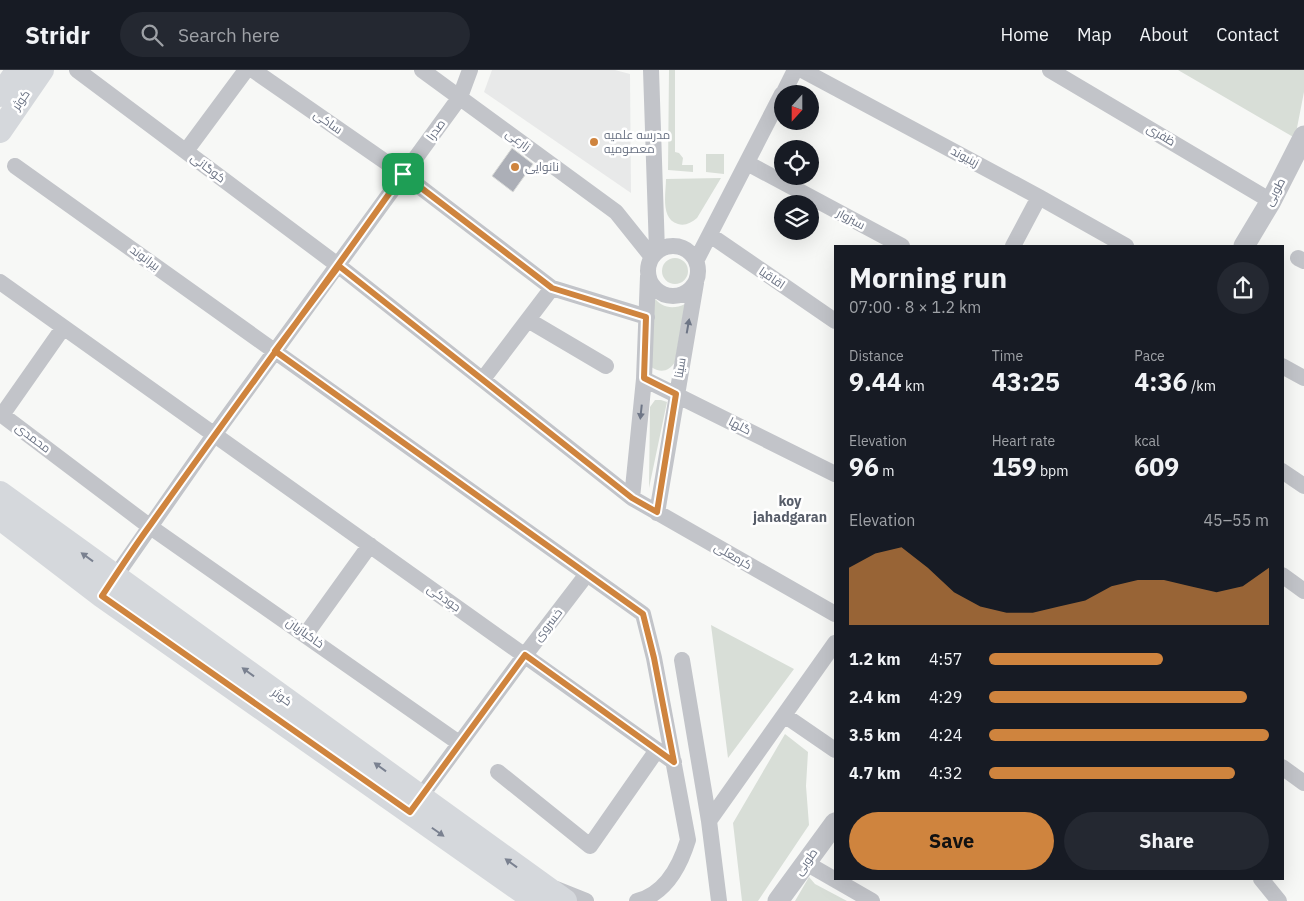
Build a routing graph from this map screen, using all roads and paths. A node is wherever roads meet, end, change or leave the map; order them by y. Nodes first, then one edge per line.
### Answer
1 (18, 70) edge
2 (42, 70) edge
3 (77, 70) edge
4 (246, 70) edge
5 (253, 70) edge
6 (422, 70) edge
7 (470, 70) edge
8 (651, 70) edge
9 (795, 70) edge
10 (802, 70) edge
11 (1050, 70) edge
12 (788, 85) edge
13 (0, 95) edge
14 (460, 97) junction
15 (774, 111) edge
16 (1, 127) edge
17 (1304, 138) edge
18 (186, 151) junction
19 (747, 162) junction
20 (15, 166) dead end
21 (403, 174) junction
22 (1039, 197) junction
23 (1272, 200) junction
24 (710, 235) junction
25 (900, 245) edge
26 (1013, 245) edge
27 (1124, 245) edge
28 (1245, 245) edge
29 (655, 254) junction
30 (696, 261) junction
31 (339, 266) junction
32 (648, 276) junction
33 (0, 282) edge
34 (696, 283) junction
35 (552, 288) junction
36 (646, 317) junction
37 (528, 320) junction
38 (834, 320) edge
39 (63, 328) junction
40 (275, 351) junction
41 (606, 366) dead end
42 (1284, 367) edge
43 (644, 378) junction
44 (1304, 378) edge
45 (483, 379) junction
46 (676, 394) junction
47 (1, 414) edge
48 (214, 435) junction
49 (1284, 472) edge
50 (834, 473) edge
51 (1304, 486) edge
52 (0, 493) edge
53 (632, 498) junction
54 (657, 512) junction
55 (0, 518) edge
56 (149, 526) junction
57 (370, 545) junction
58 (587, 574) junction
59 (1284, 576) edge
60 (108, 586) junction
61 (1304, 591) edge
62 (834, 613) edge
63 (306, 634) junction
64 (834, 644) edge
65 (525, 655) junction
66 (682, 660) dead end
67 (784, 715) junction
68 (459, 743) junction
69 (834, 749) edge
70 (657, 750) junction
71 (674, 762) junction
72 (1284, 768) edge
73 (498, 772) dead end
74 (1304, 783) edge
75 (415, 804) junction
76 (710, 821) junction
77 (834, 824) edge
78 (806, 863) junction
79 (834, 879) edge
80 (836, 880) edge
81 (1262, 880) edge
82 (534, 890) edge
83 (643, 900) edge
84 (565, 901) edge
85 (586, 901) edge
86 (719, 901) edge
87 (778, 901) edge
88 (872, 901) edge
89 (1279, 901) edge

1 - 13 main road, کوثر
2 - 16 main road, کوثر
3 - 18 street, کوگانی
4 - 18 street
5 - 21 street, ساکی
6 - 14 street, زارعی
7 - 14 street, صدرا
8 - 29 street
9 - 12 street
10 - 22 street, زینیوند
11 - 23 street, ظفری
14 - 21 street, صدرا
14 - 29 street, زارعی
15 - 19 street
17 - 23 street, طوبی
18 - 31 street, کوگانی
19 - 24 street
19 - 25 street, سبزوار
20 - 40 street, بیرانوند
21 - 31 street, صدرا
21 - 35 street, ساکی
22 - 26 street
22 - 27 street, زینیوند
23 - 28 street, طوبی
24 - 30 street
24 - 38 street, اقاقیا
29 - 30 street
29 - 32 street
30 - 34 street
31 - 40 street, صدرا
31 - 45 street, کوگانی
32 - 34 street
32 - 36 street
33 - 39 street
46 -> 34 street, سینا
35 - 36 street
35 - 37 street
36 - 43 street
37 - 41 street
37 - 45 street
39 - 47 street, محمدی
39 - 48 street
40 - 48 street, صدرا
40 - 58 street
42 - 44 street
43 - 46 street, گلها
43 -> 53 street
45 - 53 street, کرمعلی
46 - 50 street, گلها
46 - 54 street, سینا
47 - 56 street, محمدی
48 - 56 street, صدرا
48 - 57 street, جودکی
49 - 51 street
60 -> 52 main road, کوثر
53 - 54 street, کرمعلی
54 - 62 street, کرمعلی
55 - 60 main road, کوثر
56 - 60 street, صدرا
56 - 63 street, خاکبازیان
57 - 63 street
57 - 65 street, جودکی
58 - 65 street, خسروی
58 - 71 street
59 - 61 street
60 - 75 main road, کوثر
63 - 68 street, خاکبازیان
64 - 67 street
65 - 68 street, خسروی
65 - 70 street, جودکی
66 - 76 street
67 - 69 street
67 - 76 street
68 - 75 street, خسروی
70 - 71 street, جودکی
70 - 73 street
71 - 83 street
72 - 74 street
75 - 82 main road, کوثر
76 - 86 street
77 - 78 street, طوبی
78 - 79 street
78 - 87 street, طوبی
80 - 88 street
81 - 89 street
82 - 84 main road, کوثر
82 - 85 street

